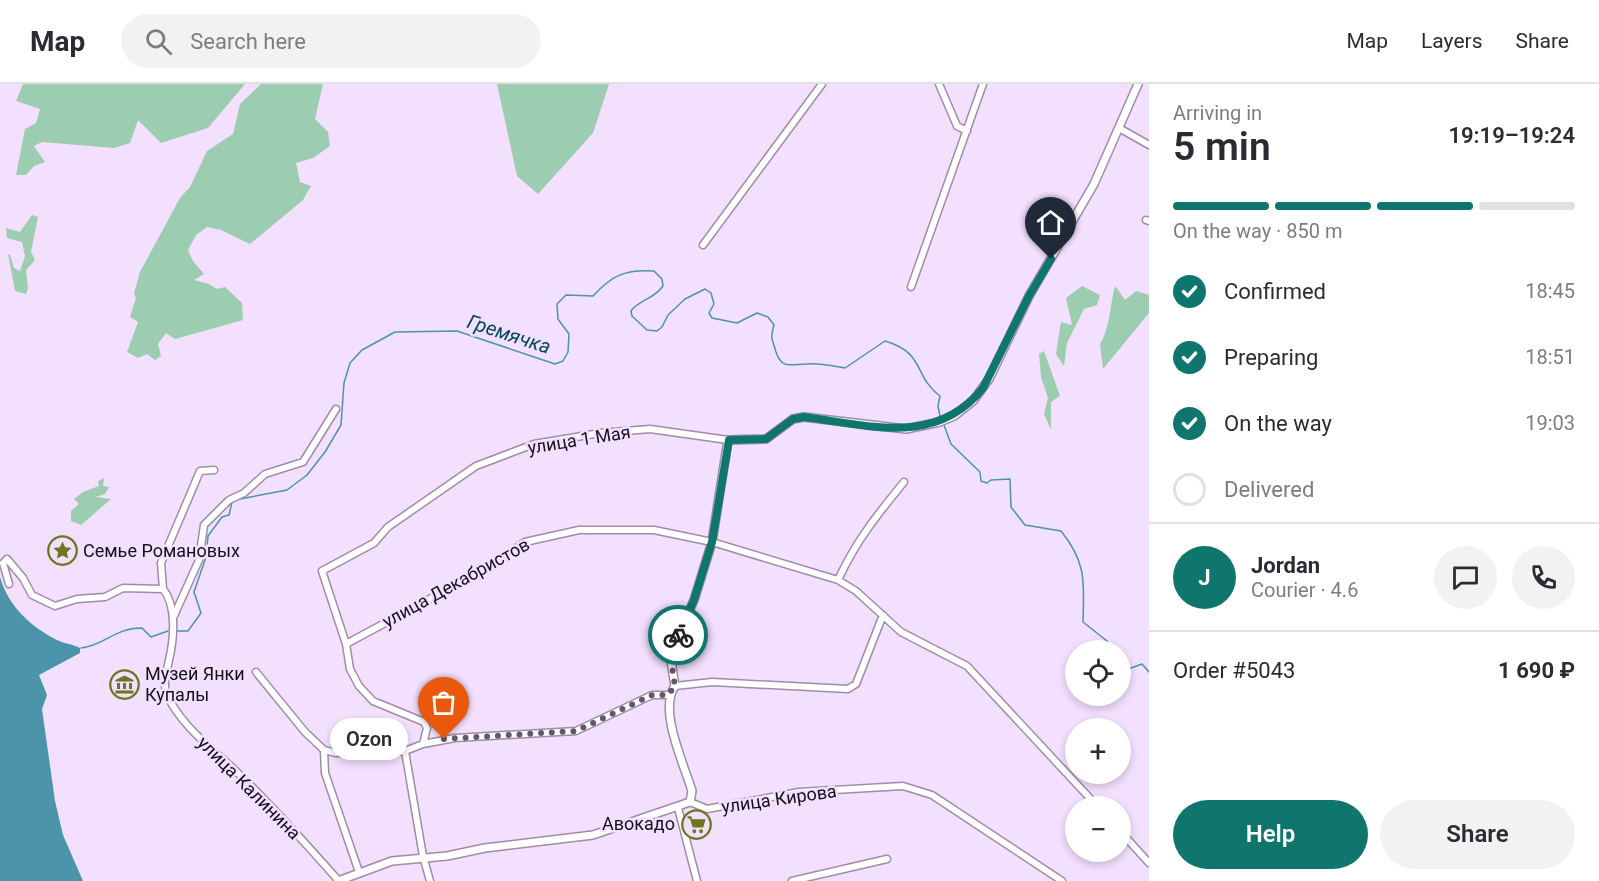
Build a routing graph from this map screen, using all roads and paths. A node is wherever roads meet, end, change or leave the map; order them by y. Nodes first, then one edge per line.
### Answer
1 (822, 84) edge
2 (939, 84) edge
3 (983, 84) edge
4 (1138, 84) edge
5 (1119, 128) junction
6 (967, 131) junction
7 (1149, 145) edge
8 (703, 245) dead end
9 (911, 287) dead end
10 (336, 410) dead end
11 (729, 440) junction
12 (214, 470) dead end
13 (904, 482) dead end
14 (712, 542) junction
15 (838, 580) junction
16 (9, 584) dead end
17 (163, 589) junction
18 (883, 615) junction
19 (172, 618) junction
20 (346, 644) junction
21 (256, 672) dead end
22 (675, 686) junction
23 (668, 695) junction
24 (423, 744) junction
25 (324, 750) junction
26 (405, 751) junction
27 (1088, 796) edge
28 (690, 802) junction
29 (678, 808) junction
30 (1131, 843) edge
31 (423, 856) junction
32 (888, 859) dead end
33 (1149, 863) edge
34 (359, 872) junction
35 (338, 881) edge
36 (430, 881) edge
37 (697, 881) edge
38 (792, 881) edge
39 (1062, 881) edge

1 - 8 street
2 - 6 street
3 - 6 street
4 - 5 street
5 - 7 street
5 - 11 street
6 - 9 street
10 - 19 street
11 - 14 street
11 - 20 street, улица 1 Мая
12 - 17 street
13 - 15 street
14 - 15 street, улица Декабристов
14 - 20 street, улица Декабристов
14 - 22 street
15 - 18 street, улица Декабристов
16 - 17 street
17 - 19 street
18 - 22 street
18 - 27 street, улица Декабристов
19 - 35 street, улица Калинина
20 - 24 street
21 - 25 street
22 - 23 street
23 - 24 street
23 - 28 street
24 - 26 street
25 - 26 street
25 - 34 street
26 - 31 street
28 - 29 street
28 - 39 street, улица Кирова
29 - 31 street
29 - 37 street
30 - 33 street
31 - 34 street
31 - 36 street
32 - 38 street
34 - 35 street

